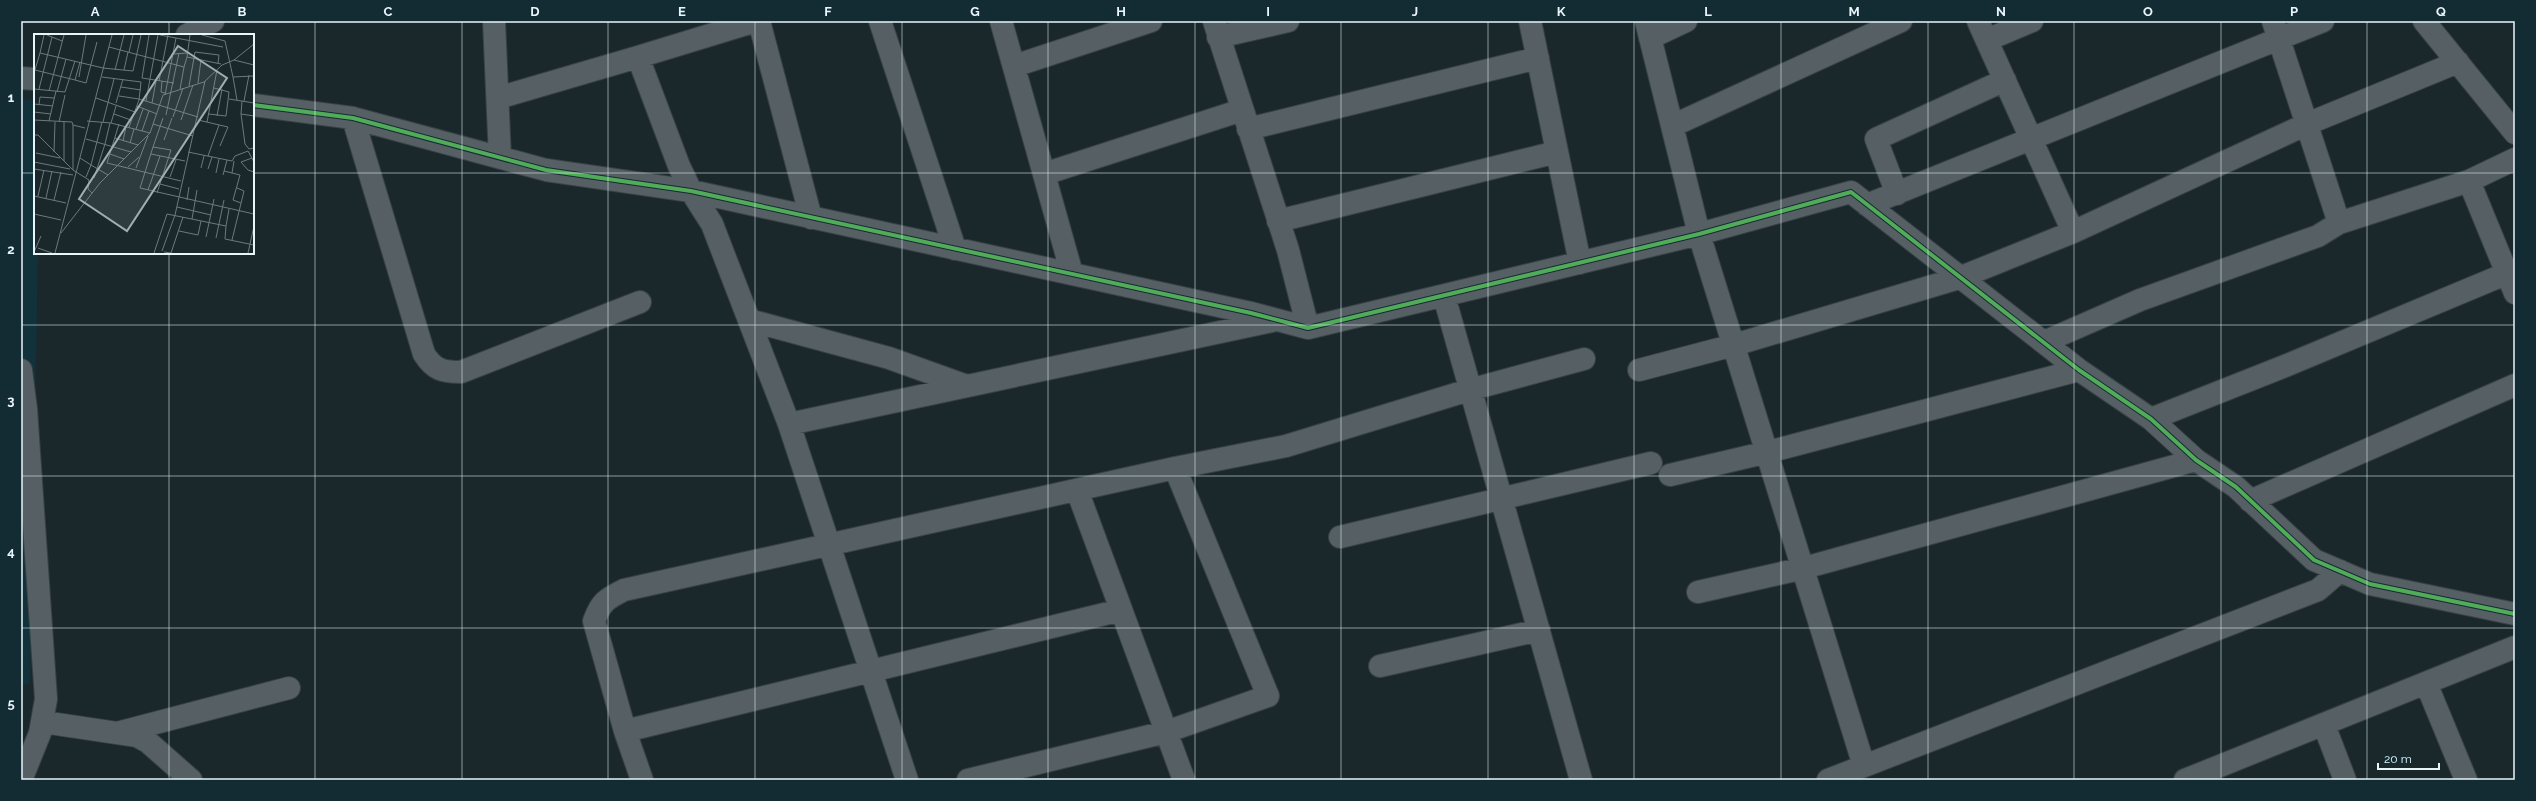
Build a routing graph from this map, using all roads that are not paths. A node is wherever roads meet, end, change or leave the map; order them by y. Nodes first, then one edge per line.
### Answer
1 (213, 21) edge
2 (494, 21) edge
3 (758, 21) edge
4 (880, 21) edge
5 (1001, 21) edge
6 (1151, 21) edge
7 (1288, 21) edge
8 (1530, 21) edge
9 (1686, 21) edge
10 (1901, 21) edge
11 (1978, 21) edge
12 (2032, 21) edge
13 (2323, 21) edge
14 (2424, 21) edge
15 (1216, 29) edge
16 (1648, 29) edge
17 (2276, 30) edge
18 (189, 34) edge
19 (1987, 40) junction
20 (638, 57) junction
21 (1538, 58) junction
22 (2458, 62) junction
23 (1014, 66) junction
24 (21, 78) edge
25 (34, 79) edge
26 (2005, 80) junction
27 (498, 98) junction
28 (254, 105) edge
29 (353, 118) junction
30 (1245, 120) junction
31 (2306, 124) junction
32 (1672, 126) junction
33 (2515, 133) edge
34 (2033, 138) junction
35 (1557, 152) junction
36 (500, 158) junction
37 (2515, 159) edge
38 (1044, 174) junction
39 (2469, 181) junction
40 (691, 192) junction
41 (1897, 194) junction
42 (1867, 205) junction
43 (811, 218) junction
44 (1278, 221) junction
45 (2339, 223) junction
46 (2073, 232) junction
47 (1699, 234) junction
48 (955, 249) junction
49 (1580, 263) junction
50 (2511, 272) edge
51 (1072, 274) junction
52 (1959, 278) junction
53 (2515, 293) edge
54 (1444, 296) junction
55 (640, 302) dead end
56 (749, 320) junction
57 (1277, 320) junction
58 (1308, 328) junction
59 (2044, 342) junction
60 (1734, 346) junction
61 (1584, 359) dead end
62 (21, 370) edge
63 (1638, 370) dead end
64 (2079, 370) junction
65 (2515, 385) edge
66 (967, 386) junction
67 (1469, 390) junction
68 (2151, 419) junction
69 (789, 424) junction
70 (1768, 452) junction
71 (2196, 460) junction
72 (1651, 463) dead end
73 (1175, 468) junction
74 (1670, 475) dead end
75 (1077, 490) junction
76 (1500, 498) junction
77 (2250, 501) junction
78 (1340, 537) dead end
79 (830, 546) junction
80 (1804, 568) junction
81 (2340, 571) junction
82 (1698, 592) dead end
83 (1121, 610) junction
84 (2515, 614) edge
85 (1539, 630) junction
86 (2515, 647) edge
87 (1380, 666) dead end
88 (871, 672) junction
89 (2426, 684) junction
90 (289, 688) dead end
91 (43, 722) junction
92 (2324, 725) junction
93 (625, 731) junction
94 (121, 732) junction
95 (1166, 732) junction
96 (1864, 766) junction
97 (21, 780) edge
98 (191, 780) edge
99 (642, 780) edge
100 (907, 780) edge
101 (968, 780) edge
102 (1184, 780) edge
103 (1581, 780) edge
104 (1828, 780) edge
105 (2185, 780) edge
106 (2345, 780) edge
107 (2466, 780) edge

1 - 18 street
2 - 27 street
3 - 20 street
3 - 43 street
4 - 48 street
5 - 23 street
6 - 23 street
7 - 15 street
8 - 21 street
9 - 16 street
10 - 32 street
11 - 19 street
12 - 19 street
13 - 17 street
14 - 22 street
15 - 30 street
16 - 32 street
17 - 31 street
17 - 34 street
19 - 26 street
20 - 27 street
20 - 40 street
21 - 30 street
21 - 35 street
22 - 31 street
22 - 33 street
23 - 38 street
24 - 25 street
26 - 34 street
26 - 41 street
27 - 36 street
28 - 29 street
29 - 36 street
29 - 55 street
30 - 38 street
30 - 44 street
31 - 45 street
31 - 46 street
32 - 47 street
34 - 41 street
34 - 46 street
35 - 44 street
35 - 49 street
36 - 40 street
37 - 39 street
38 - 51 street
39 - 45 street
39 - 50 street
40 - 43 street
40 - 56 street
41 - 42 street
42 - 47 street
42 - 52 street
43 - 48 street
44 - 58 street
45 - 59 street
46 - 52 street
47 - 49 street
47 - 60 street
48 - 51 street
49 - 54 street
50 - 53 street
50 - 68 street
51 - 57 street
52 - 59 street
52 - 60 street
54 - 58 street
54 - 67 street
56 - 66 street
56 - 69 street
57 - 58 street
57 - 66 street
59 - 64 street
60 - 63 street
60 - 70 street
61 - 67 street
62 - 91 street
64 - 68 street
64 - 70 street
65 - 77 street
66 - 69 street
67 - 73 street
67 - 76 street
68 - 71 street
69 - 79 street
70 - 74 street
70 - 80 street
71 - 77 street
71 - 80 street
72 - 76 street
73 - 75 street
73 - 95 street
75 - 79 street
75 - 83 street
76 - 78 street
76 - 85 street
77 - 81 street
79 - 88 street
79 - 93 street
80 - 82 street
80 - 96 street
81 - 84 street
81 - 96 street
83 - 88 street
83 - 95 street
85 - 87 street
85 - 103 street
86 - 89 street
88 - 93 street
88 - 100 street
89 - 92 street
89 - 107 street
90 - 94 street
91 - 94 street
91 - 97 street
92 - 105 street
92 - 106 street
93 - 99 street
94 - 98 street
95 - 101 street
95 - 102 street
96 - 104 street

